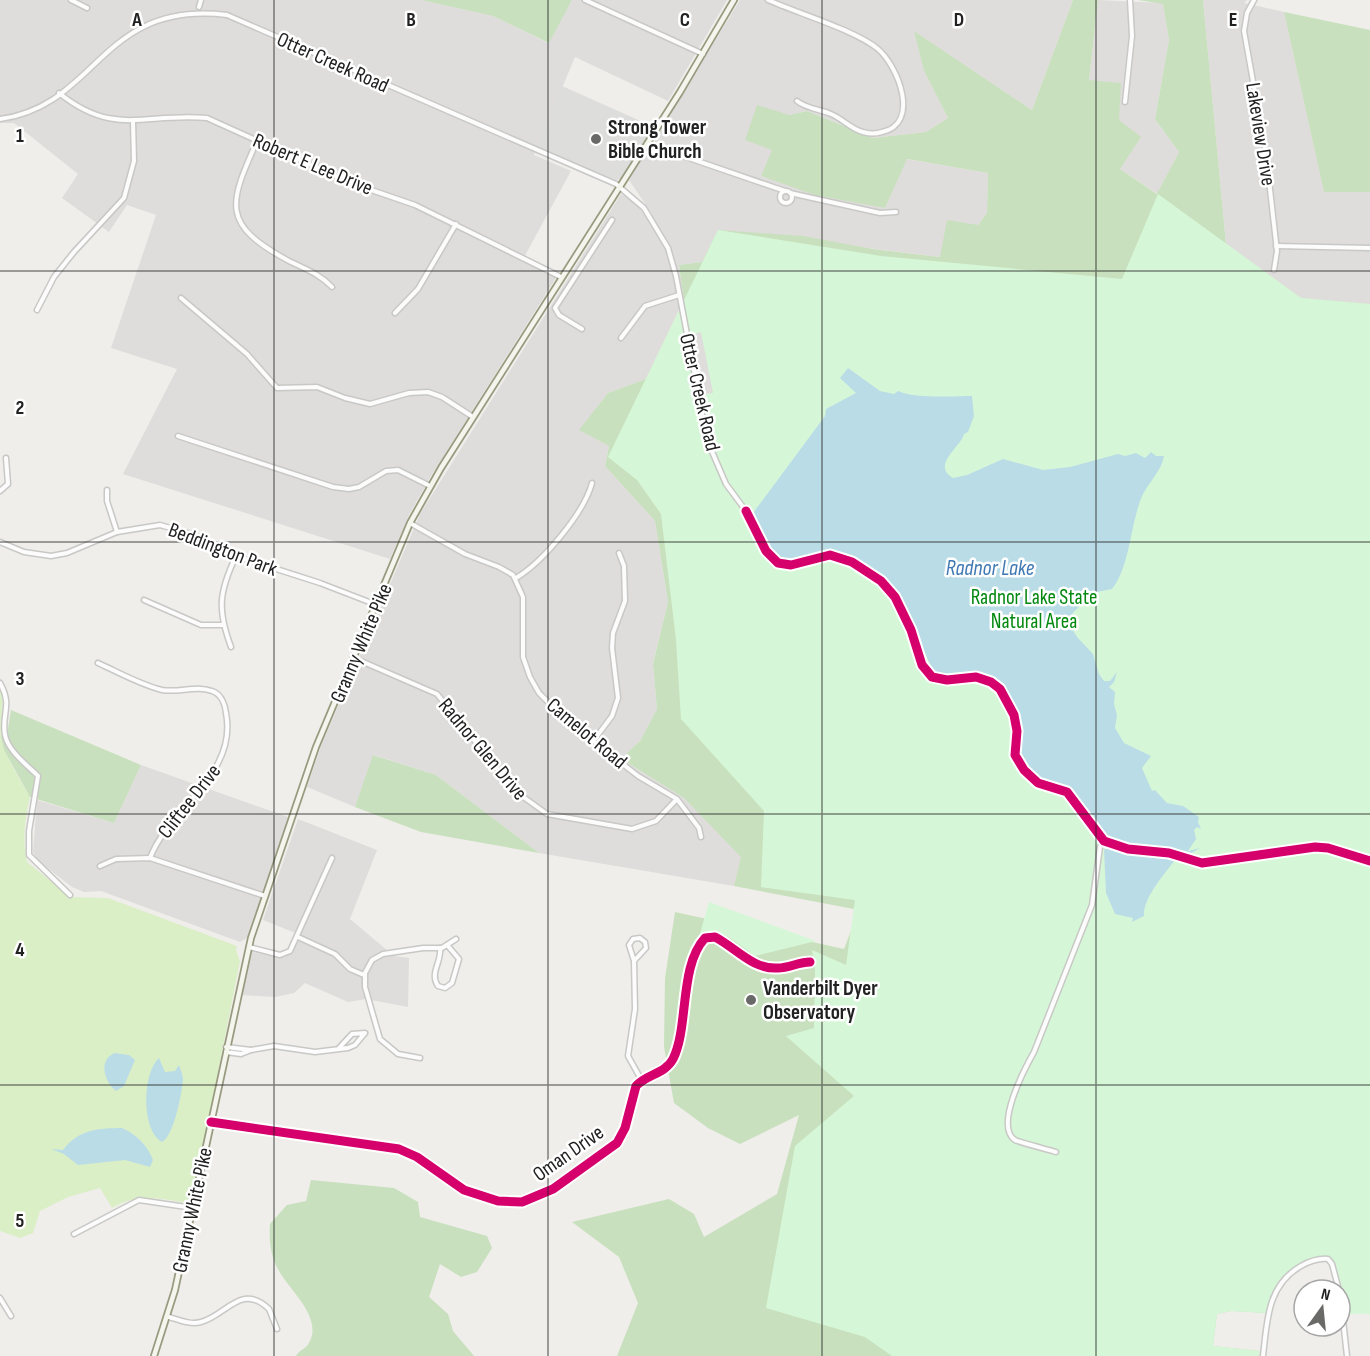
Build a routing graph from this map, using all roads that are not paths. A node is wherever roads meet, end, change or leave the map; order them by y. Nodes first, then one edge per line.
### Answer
1 (71, 0) edge
2 (201, 0) edge
3 (585, 0) edge
4 (734, 0) edge
5 (768, 0) edge
6 (1130, 0) edge
7 (1254, 0) edge
8 (193, 7) dead end
9 (199, 7) junction
10 (87, 8) dead end
11 (187, 8) dead end
12 (180, 9) dead end
13 (95, 54) dead end
14 (703, 54) junction
15 (59, 93) junction
16 (797, 101) dead end
17 (1125, 102) dead end
18 (0, 119) edge
19 (133, 122) junction
20 (258, 141) junction
21 (647, 145) junction
22 (620, 186) junction
23 (785, 191) junction
24 (790, 193) junction
25 (896, 212) dead end
26 (612, 220) dead end
27 (456, 224) junction
28 (1276, 246) junction
29 (1370, 248) edge
30 (579, 250) junction
31 (589, 256) junction
32 (1274, 270) dead end
33 (561, 277) junction
34 (332, 287) dead end
35 (679, 295) junction
36 (181, 298) dead end
37 (37, 310) dead end
38 (395, 313) dead end
39 (582, 329) dead end
40 (621, 338) dead end
41 (473, 417) junction
42 (178, 436) dead end
43 (6, 458) dead end
44 (592, 483) dead end
45 (430, 486) junction
46 (107, 490) dead end
47 (0, 491) edge
48 (410, 523) junction
49 (117, 532) junction
50 (0, 542) edge
51 (619, 553) dead end
52 (236, 556) junction
53 (516, 578) junction
54 (144, 600) dead end
55 (377, 605) junction
56 (223, 625) junction
57 (231, 646) dead end
58 (354, 658) junction
59 (98, 663) dead end
60 (0, 683) edge
61 (594, 740) junction
62 (677, 799) junction
63 (701, 837) dead end
64 (1104, 841) junction
65 (150, 858) junction
66 (332, 858) dead end
67 (1370, 861) edge
68 (100, 866) dead end
69 (70, 895) dead end
70 (265, 896) junction
71 (298, 937) junction
72 (456, 939) dead end
73 (448, 946) junction
74 (248, 947) junction
75 (440, 948) junction
76 (634, 961) junction
77 (810, 962) dead end
78 (364, 975) junction
79 (376, 1029) junction
80 (365, 1033) junction
81 (339, 1048) junction
82 (226, 1049) junction
83 (420, 1058) dead end
84 (642, 1081) junction
85 (210, 1122) junction
86 (1056, 1152) dead end
87 (193, 1208) junction
88 (74, 1234) dead end
89 (1336, 1278) edge
90 (0, 1298) edge
91 (11, 1316) dead end
92 (169, 1317) junction
93 (277, 1329) dead end
94 (1345, 1338) edge
95 (153, 1356) edge
96 (1263, 1356) edge
97 (1347, 1356) edge

1 - 10 street
2 - 9 street
3 - 14 street
4 - 14 main road, Granny White Pike
5 - 16 street
6 - 17 street
7 - 28 street, Lakeview Drive
8 - 9 street, Otter Creek Road
9 - 22 street, Otter Creek Road
11 - 12 street
13 - 15 street
14 - 21 main road, Granny White Pike
15 - 18 street
15 - 19 street, Robert E Lee Drive
19 - 20 street, Robert E Lee Drive
19 - 37 street
20 - 27 street, Robert E Lee Drive
20 - 34 street
21 - 22 main road, Granny White Pike
21 - 23 street
22 - 30 main road, Granny White Pike
22 - 35 street, Otter Creek Road
23 - 24 street
23 - 24 street
24 - 25 street
26 - 31 street
27 - 33 street, Robert E Lee Drive
27 - 38 street
28 - 29 street
28 - 32 street, Lakeview Drive
30 - 31 street
30 - 33 main road, Granny White Pike
31 - 39 street
33 - 41 main road, Granny White Pike
35 - 40 street
35 - 64 street, Otter Creek Road
36 - 41 street
41 - 45 main road, Granny White Pike
42 - 45 street
43 - 47 street
44 - 53 street
45 - 48 main road, Granny White Pike
46 - 49 street
48 - 53 street
48 - 55 main road, Granny White Pike
49 - 50 street, Beddington Park
49 - 52 street, Beddington Park
51 - 61 street
52 - 55 street, Beddington Park
52 - 56 street
53 - 61 street, Camelot Road
54 - 56 street
55 - 58 main road, Granny White Pike
56 - 57 street
58 - 62 street, Radnor Glen Drive
58 - 70 main road, Granny White Pike
59 - 65 street, Cliftee Drive
60 - 69 street
61 - 62 street, Camelot Road
62 - 63 street, Camelot Road
64 - 67 street
64 - 86 street
65 - 68 street
65 - 70 street
66 - 71 street
70 - 74 main road, Granny White Pike
71 - 74 street
71 - 78 street
72 - 73 street
73 - 75 street
73 - 75 street
74 - 82 main road, Granny White Pike
75 - 78 street
76 - 76 street
76 - 84 street
77 - 84 street
78 - 79 street
79 - 80 street
79 - 83 street
80 - 81 street
80 - 81 street
81 - 82 street
82 - 85 main road, Granny White Pike
84 - 85 street, Oman Drive
85 - 87 main road, Granny White Pike
87 - 88 street
87 - 92 main road, Granny White Pike
89 - 96 street
90 - 91 street
92 - 93 street
92 - 95 main road, Granny White Pike
94 - 97 street

